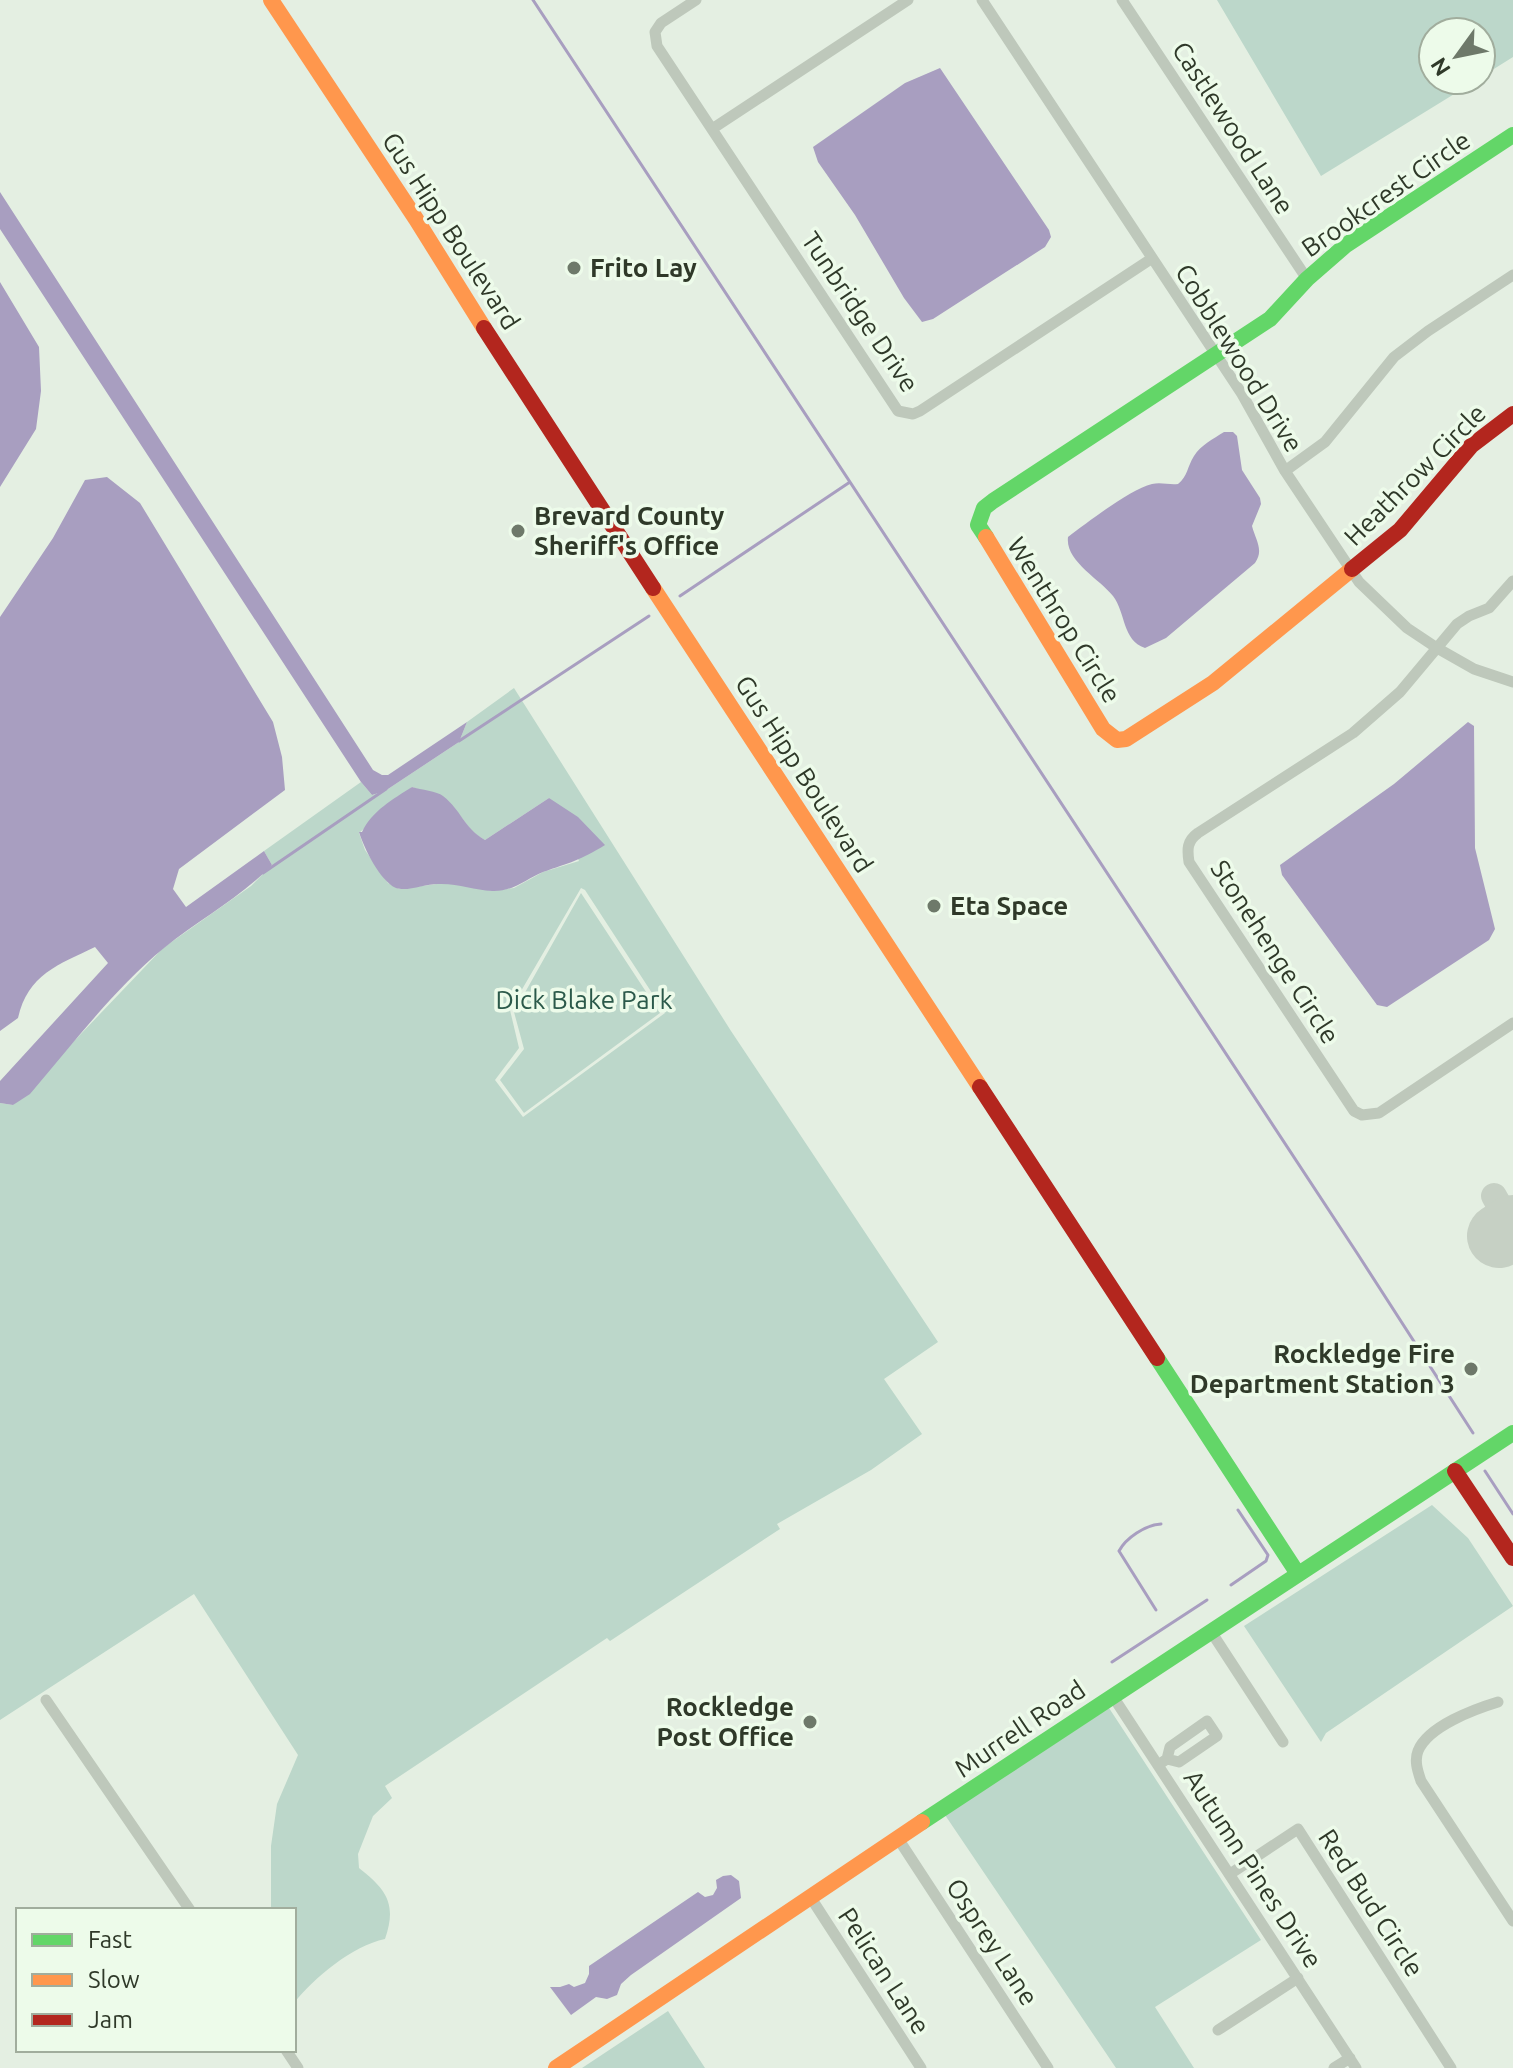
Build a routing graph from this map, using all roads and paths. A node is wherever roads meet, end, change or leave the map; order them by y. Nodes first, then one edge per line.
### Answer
1 (271, 0) edge
2 (696, 0) edge
3 (908, 0) edge
4 (982, 0) edge
5 (1122, 0) edge
6 (712, 129) junction
7 (1513, 135) edge
8 (1151, 259) junction
9 (1513, 275) edge
10 (1307, 279) junction
11 (1216, 356) junction
12 (1513, 414) edge
13 (1285, 471) junction
14 (1351, 571) junction
15 (1513, 581) edge
16 (1437, 648) junction
17 (1513, 682) edge
18 (1513, 1023) edge
19 (1513, 1433) edge
20 (1455, 1471) junction
21 (1513, 1558) edge
22 (1298, 1574) junction
23 (1210, 1630) junction
24 (1112, 1695) junction
25 (46, 1700) dead end
26 (1498, 1702) dead end
27 (1283, 1742) dead end
28 (899, 1840) junction
29 (1230, 1874) junction
30 (811, 1898) junction
31 (189, 1908) edge
32 (1513, 1921) edge
33 (1298, 1978) junction
34 (1218, 2030) dead end
35 (1353, 2063) edge
36 (556, 2068) edge
37 (921, 2068) edge
38 (1048, 2068) edge
39 (1334, 2068) edge
40 (1451, 2068) edge

1 - 22 street, Gus Hipp Boulevard
2 - 6 street, Tunbridge Drive
3 - 6 street
4 - 8 street, Cobblewood Drive
5 - 10 street, Castlewood Lane
6 - 8 street, Tunbridge Drive
7 - 10 street, Brookcrest Circle
8 - 11 street, Cobblewood Drive
9 - 13 street
10 - 11 street, Brookcrest Circle
11 - 13 street, Cobblewood Drive
11 - 14 street, Wenthrop Circle
12 - 14 street, Heathrow Circle
13 - 14 street, Cobblewood Drive
14 - 16 street, Cobblewood Drive
15 - 16 street
16 - 17 street, Cobblewood Drive
16 - 18 street, Stonehenge Circle
19 - 20 street, Murrell Road
20 - 21 street
20 - 22 street, Murrell Road
22 - 23 street, Murrell Road
23 - 24 street, Murrell Road
23 - 27 street
24 - 28 street, Murrell Road
24 - 29 street, Autumn Pines Drive
25 - 31 street
26 - 32 street
28 - 30 street, Murrell Road
28 - 38 street, Osprey Lane
29 - 33 street, Autumn Pines Drive
29 - 40 street, Red Bud Circle
30 - 36 street, Murrell Road
30 - 37 street, Pelican Lane
33 - 34 street
33 - 35 street, Autumn Pines Drive
35 - 39 street

